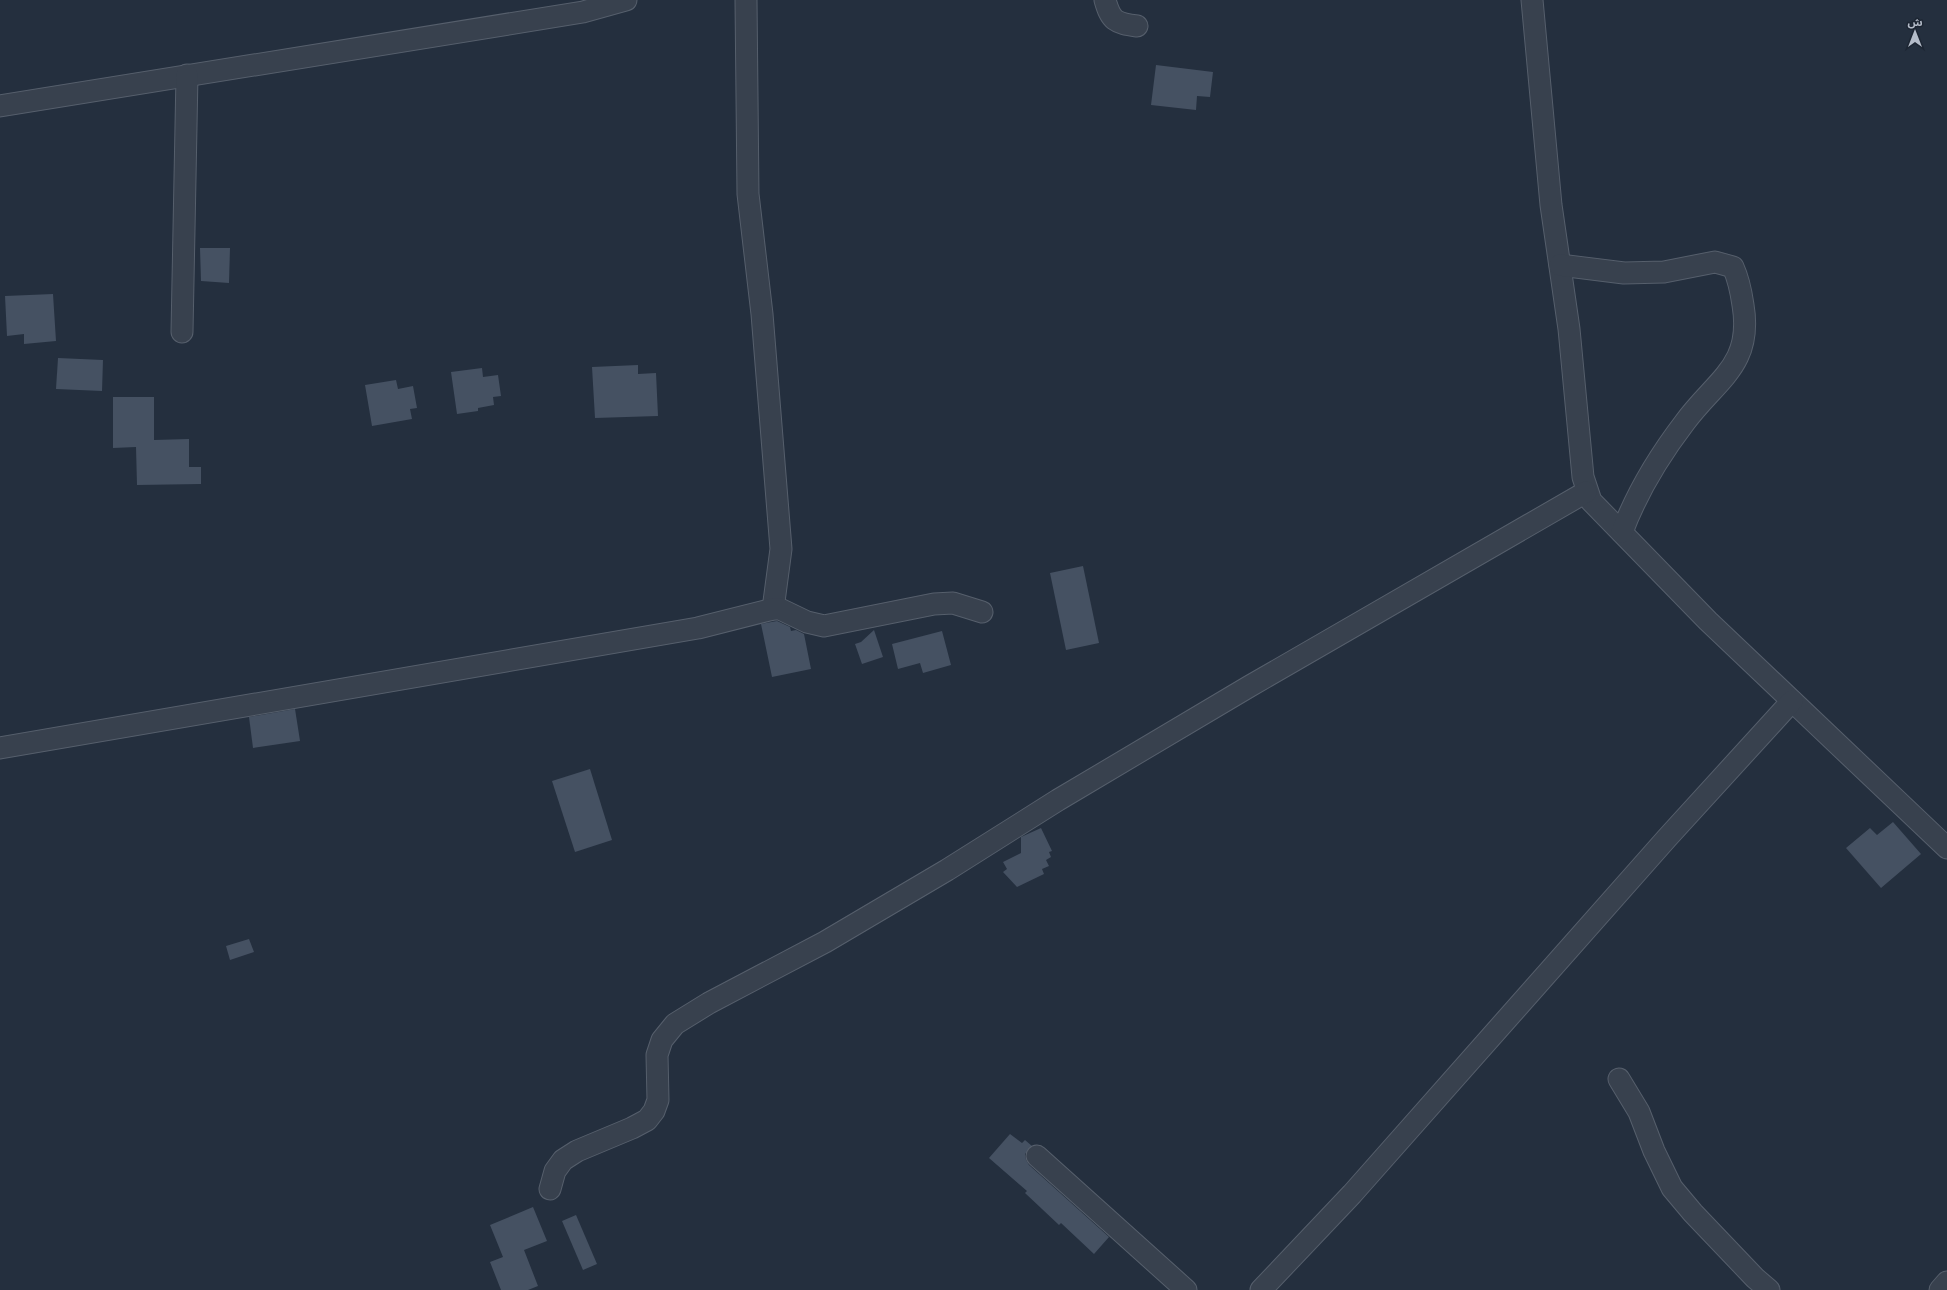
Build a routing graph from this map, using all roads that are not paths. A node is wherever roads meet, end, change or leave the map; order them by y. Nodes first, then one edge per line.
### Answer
1 (626, 0) edge
2 (746, 0) edge
3 (1105, 0) edge
4 (1532, 0) edge
5 (1137, 26) dead end
6 (187, 75) junction
7 (0, 106) edge
8 (1560, 265) junction
9 (182, 332) dead end
10 (1586, 492) junction
11 (1622, 532) junction
12 (773, 609) junction
13 (982, 612) dead end
14 (1792, 701) junction
15 (0, 748) edge
16 (1947, 848) edge
17 (1619, 1079) dead end
18 (1037, 1156) dead end
19 (550, 1189) dead end
20 (1947, 1282) edge
21 (1186, 1290) edge
22 (1261, 1290) edge
23 (1769, 1290) edge
24 (1940, 1290) edge

1 - 6 street
2 - 12 street
3 - 5 street
4 - 8 street
6 - 7 street
6 - 9 street
8 - 10 street
8 - 11 street
10 - 11 street
10 - 19 street
11 - 14 street
12 - 13 street
12 - 15 street
14 - 16 street
14 - 22 street
17 - 23 street
18 - 21 street
20 - 24 street

